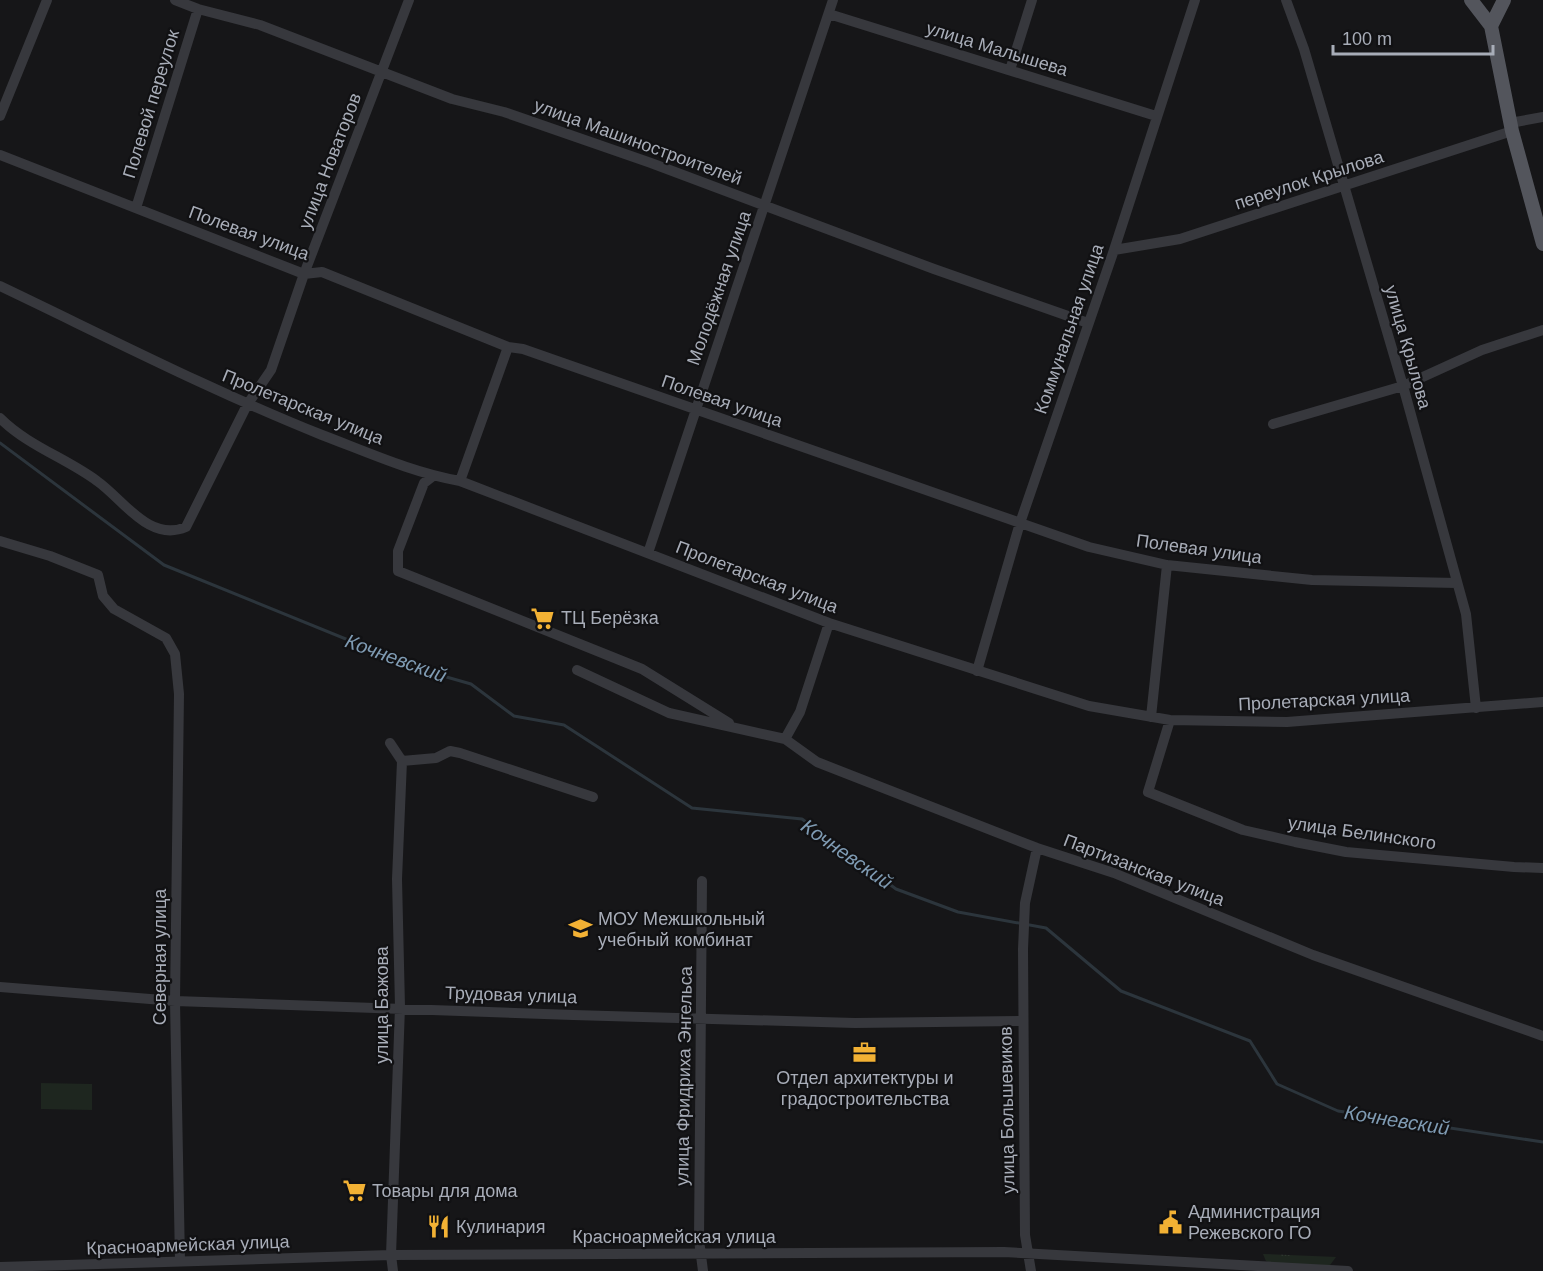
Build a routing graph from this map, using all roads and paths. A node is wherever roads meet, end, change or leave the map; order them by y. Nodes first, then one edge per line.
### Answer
1 (47, 0) edge
2 (175, 0) edge
3 (409, 0) edge
4 (833, 0) edge
5 (1032, 0) edge
6 (1195, 0) edge
7 (1286, 0) edge
8 (1471, 0) edge
9 (1504, 0) edge
10 (198, 9) junction
11 (829, 14) junction
12 (1491, 26) junction
13 (382, 70) junction
14 (1010, 70) junction
15 (0, 116) edge
16 (1156, 116) junction
17 (1543, 117) edge
18 (1511, 127) junction
19 (0, 155) edge
20 (1344, 186) junction
21 (765, 206) junction
22 (136, 208) junction
23 (1543, 244) edge
24 (1114, 250) junction
25 (304, 274) junction
26 (0, 286) edge
27 (1088, 323) junction
28 (1543, 330) edge
29 (508, 347) junction
30 (1403, 386) junction
31 (247, 405) junction
32 (694, 410) junction
33 (0, 418) edge
34 (1273, 424) dead end
35 (433, 476) junction
36 (460, 481) junction
37 (1020, 523) junction
38 (0, 541) edge
39 (648, 553) junction
40 (1167, 565) junction
41 (1457, 583) junction
42 (829, 623) junction
43 (577, 670) dead end
44 (977, 670) junction
45 (1543, 702) edge
46 (1476, 708) junction
47 (1151, 717) junction
48 (1170, 720) junction
49 (737, 727) junction
50 (785, 740) junction
51 (390, 743) dead end
52 (402, 761) junction
53 (592, 797) dead end
54 (1037, 848) junction
55 (1543, 868) edge
56 (702, 881) dead end
57 (0, 987) edge
58 (175, 1001) junction
59 (400, 1007) junction
60 (702, 1019) junction
61 (1022, 1021) junction
62 (1543, 1036) edge
63 (701, 1254) junction
64 (1029, 1254) junction
65 (391, 1255) junction
66 (180, 1261) junction
67 (0, 1267) edge
68 (393, 1271) edge
69 (703, 1271) edge
70 (1031, 1271) edge
71 (1348, 1271) edge

1 - 15 street
2 - 10 street, улица Машиностроителей
3 - 13 street, улица Новаторов
4 - 11 street, Молодёжная улица
5 - 14 street
6 - 16 street, Коммунальная улица
7 - 20 street, улица Крылова
8 - 12 main road
9 - 12 main road
10 - 13 street, улица Машиностроителей
10 - 22 street, Полевой переулок
11 - 14 street, улица Малышева
11 - 21 street, Молодёжная улица
12 - 18 main road
13 - 21 street, улица Машиностроителей
13 - 25 street, улица Новаторов
14 - 16 street, улица Малышева
16 - 24 street, Коммунальная улица
17 - 18 street, переулок Крылова
18 - 20 street, переулок Крылова
18 - 23 main road
19 - 22 street, Полевая улица
20 - 24 street, переулок Крылова
20 - 30 street, улица Крылова
21 - 27 street, улица Машиностроителей
21 - 32 street, Молодёжная улица
22 - 25 street, Полевая улица
24 - 27 street, Коммунальная улица
25 - 29 street, Полевая улица
25 - 31 street, улица Новаторов
26 - 31 street, Пролетарская улица
27 - 37 street, Коммунальная улица
28 - 30 street
29 - 32 street, Полевая улица
29 - 36 street
30 - 34 street
30 - 41 street, улица Крылова
31 - 33 street, улица Новаторов
31 - 35 street, Пролетарская улица
32 - 37 street, Полевая улица
32 - 39 street, Молодёжная улица
35 - 36 street, Пролетарская улица
35 - 49 street, Партизанская улица
36 - 39 street, Пролетарская улица
37 - 40 street, Полевая улица
37 - 44 street, Коммунальная улица
38 - 58 street, Северная улица
39 - 42 street, Пролетарская улица
40 - 41 street, Полевая улица
40 - 47 street
41 - 46 street, улица Крылова
42 - 44 street, Пролетарская улица
42 - 50 street
43 - 49 street, Партизанская улица
44 - 47 street, Пролетарская улица
45 - 46 street, Пролетарская улица
46 - 48 street, Пролетарская улица
47 - 48 street, Пролетарская улица
48 - 55 street, улица Белинского
49 - 50 street, Партизанская улица
50 - 54 street, Партизанская улица
51 - 52 street
52 - 53 street
52 - 59 street, улица Бажова
54 - 61 street, улица Большевиков
54 - 62 street, Партизанская улица
56 - 60 street, улица Фридриха Энгельса
57 - 58 street, Трудовая улица
58 - 59 street, Трудовая улица
58 - 66 street, Северная улица
59 - 60 street, Трудовая улица
59 - 65 street, улица Бажова
60 - 61 street, Трудовая улица
60 - 63 street, улица Фридриха Энгельса
61 - 64 street, улица Большевиков
63 - 64 street, Красноармейская улица
63 - 65 street, Красноармейская улица
63 - 69 street, улица Фридриха Энгельса
64 - 70 street, улица Большевиков
64 - 71 street, Красноармейская улица
65 - 66 street, Красноармейская улица
65 - 68 street, улица Бажова
66 - 67 street, Красноармейская улица

